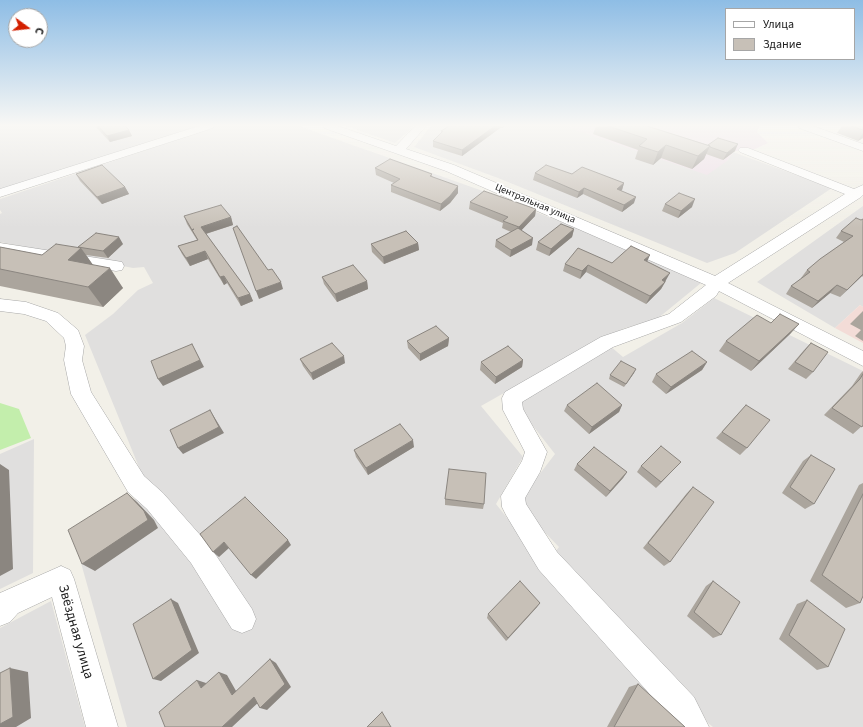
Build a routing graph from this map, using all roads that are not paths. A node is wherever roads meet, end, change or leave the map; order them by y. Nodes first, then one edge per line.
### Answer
1 (103, 160) edge
2 (425, 160) edge
3 (772, 160) edge
4 (859, 191) edge
5 (0, 193) edge
6 (0, 248) edge
7 (746, 263) junction
8 (116, 266) dead end
9 (716, 282) junction
10 (0, 305) edge
11 (765, 309) junction
12 (863, 359) edge
13 (0, 612) edge
14 (242, 619) dead end
15 (102, 727) edge
16 (694, 727) edge

1 - 5 street
2 - 9 street, Центральная улица
3 - 4 street
4 - 7 street
6 - 8 street
7 - 9 street
7 - 11 street
9 - 11 street, Центральная улица
9 - 16 street
10 - 14 street
11 - 12 street
13 - 15 street, Звёздная улица

